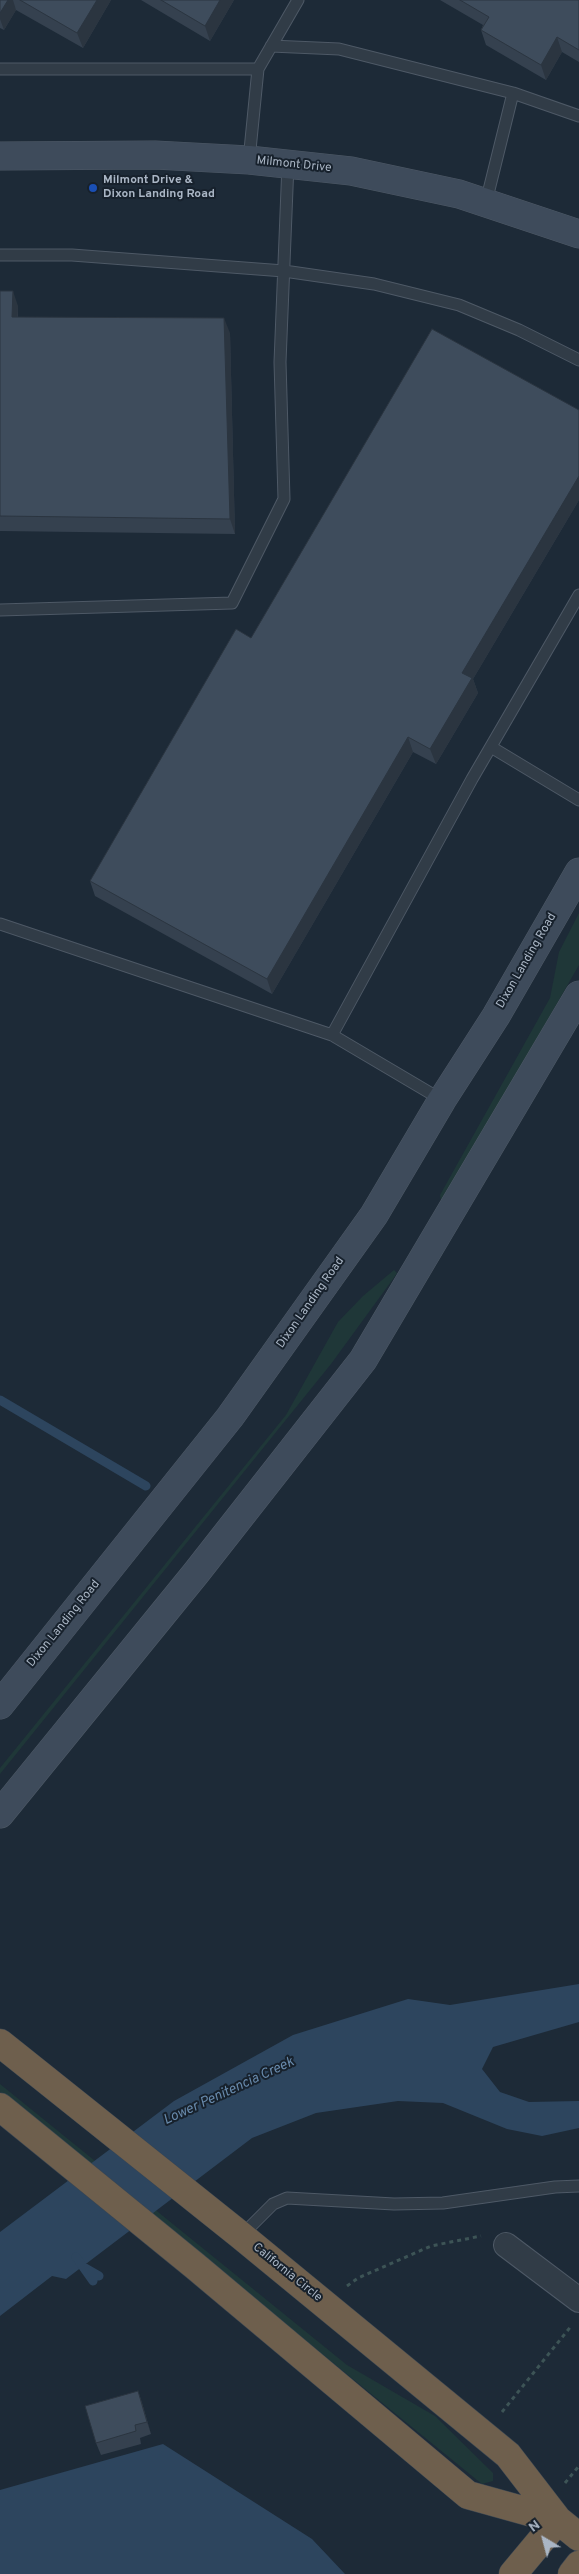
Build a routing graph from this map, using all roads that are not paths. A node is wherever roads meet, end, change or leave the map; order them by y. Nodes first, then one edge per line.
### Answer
1 (298, 0) edge
2 (271, 46) junction
3 (0, 69) edge
4 (258, 69) junction
5 (513, 93) junction
6 (579, 116) edge
7 (0, 156) edge
8 (249, 160) junction
9 (288, 164) junction
10 (486, 202) junction
11 (579, 234) edge
12 (0, 255) edge
13 (284, 270) junction
14 (579, 360) edge
15 (579, 595) edge
16 (0, 610) edge
17 (491, 747) junction
18 (579, 800) edge
19 (579, 872) edge
20 (0, 924) edge
21 (579, 995) edge
22 (332, 1035) junction
23 (442, 1100) junction
24 (0, 1705) edge
25 (0, 1814) edge
26 (0, 2043) edge
27 (0, 2107) edge
28 (579, 2186) edge
29 (240, 2235) junction
30 (506, 2245) road end
31 (579, 2300) edge
32 (558, 2520) junction
33 (579, 2537) edge
34 (579, 2565) edge
35 (513, 2574) edge
36 (572, 2574) edge

1 - 2 lane
2 - 4 lane
2 - 5 lane
3 - 4 lane
4 - 8 lane
5 - 6 lane
5 - 10 lane
7 - 8 main road, Milmont Drive
8 - 9 main road, Milmont Drive
9 - 10 main road, Milmont Drive
9 - 13 lane
10 - 11 main road, Milmont Drive
12 - 13 lane
13 - 14 lane
13 - 16 lane
15 - 17 lane
17 - 18 lane
17 - 22 lane
19 - 23 main road, Dixon Landing Road
20 - 22 lane
21 - 25 main road
22 - 23 lane
23 - 24 main road, Dixon Landing Road
26 - 29 highway, California Circle
27 - 32 highway, California Circle
28 - 29 lane
29 - 32 highway, California Circle
30 - 31 street
32 - 33 highway, California Circle
32 - 35 highway
34 - 36 highway

